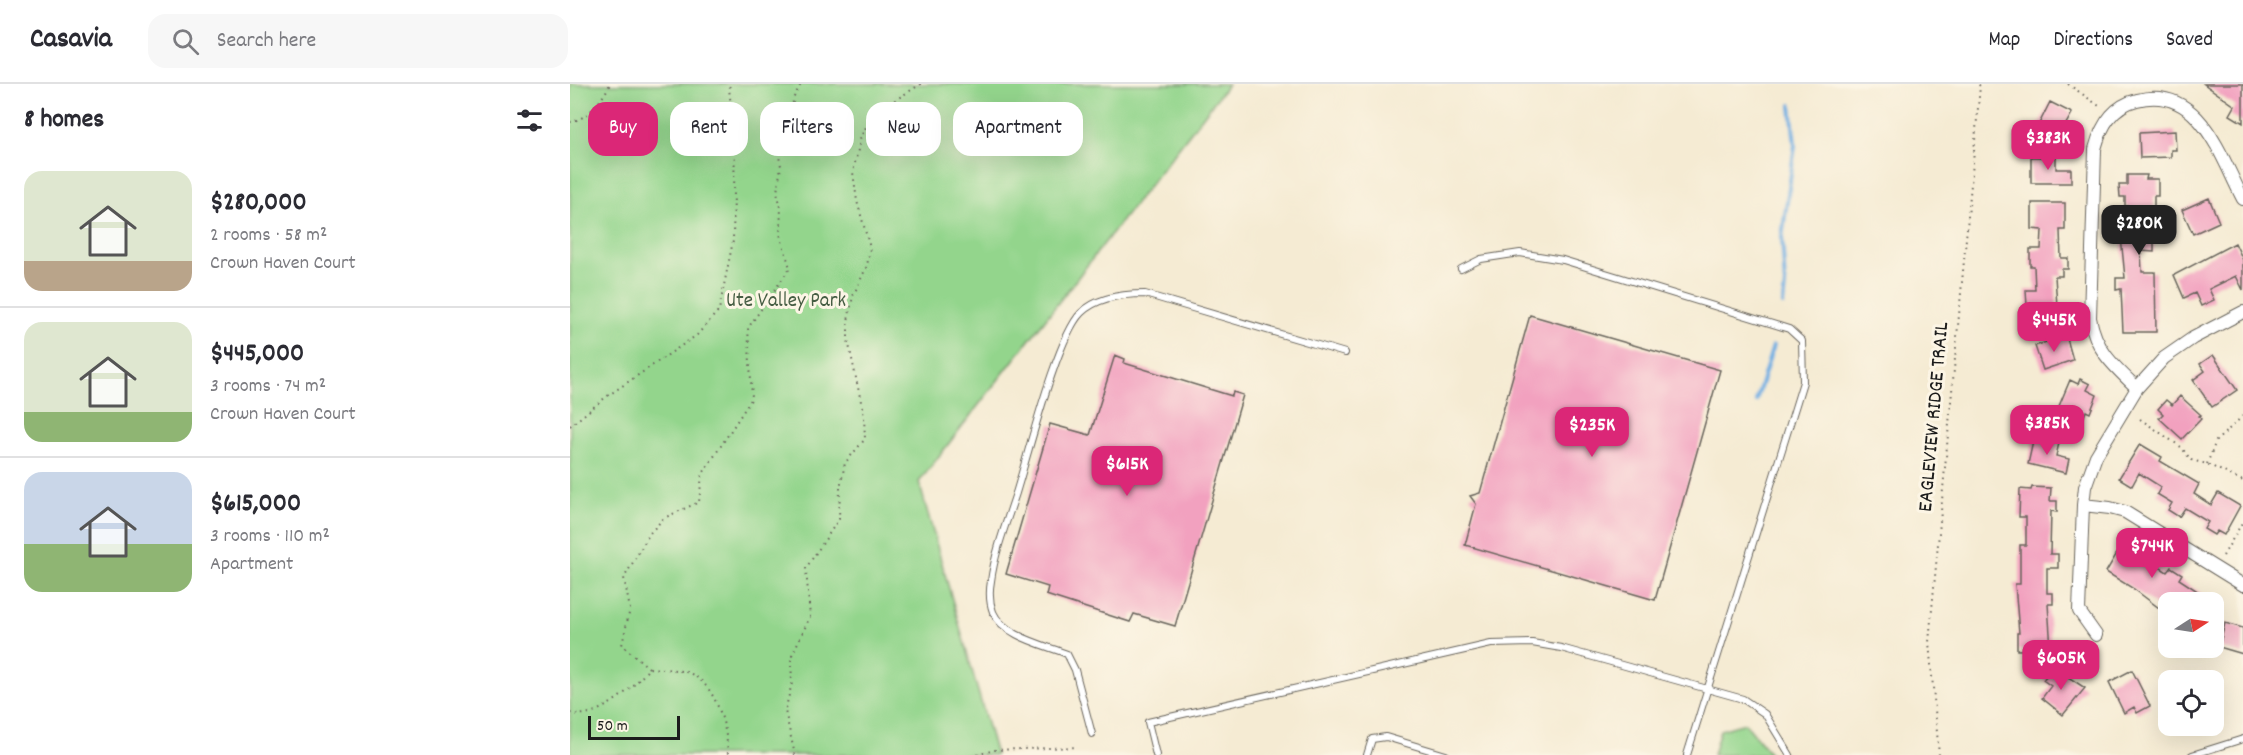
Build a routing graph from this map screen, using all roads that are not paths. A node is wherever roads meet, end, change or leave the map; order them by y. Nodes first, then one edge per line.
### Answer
1 (2243, 199) edge
2 (1461, 269) dead end
3 (2243, 312) edge
4 (1345, 353) dead end
5 (2137, 388) junction
6 (2083, 505) junction
7 (2243, 585) edge
8 (2096, 635) dead end
9 (1708, 688) junction
10 (1092, 734) dead end
11 (2243, 739) edge
12 (1156, 755) edge
13 (1367, 755) edge
14 (1446, 755) edge
15 (1687, 755) edge
16 (1790, 755) edge
17 (2192, 755) edge

1 - 5 street
2 - 9 lane
3 - 5 street
4 - 10 lane
5 - 6 street
6 - 7 street
6 - 8 street
9 - 12 lane
9 - 15 lane
9 - 16 lane
11 - 17 lane
13 - 14 lane

